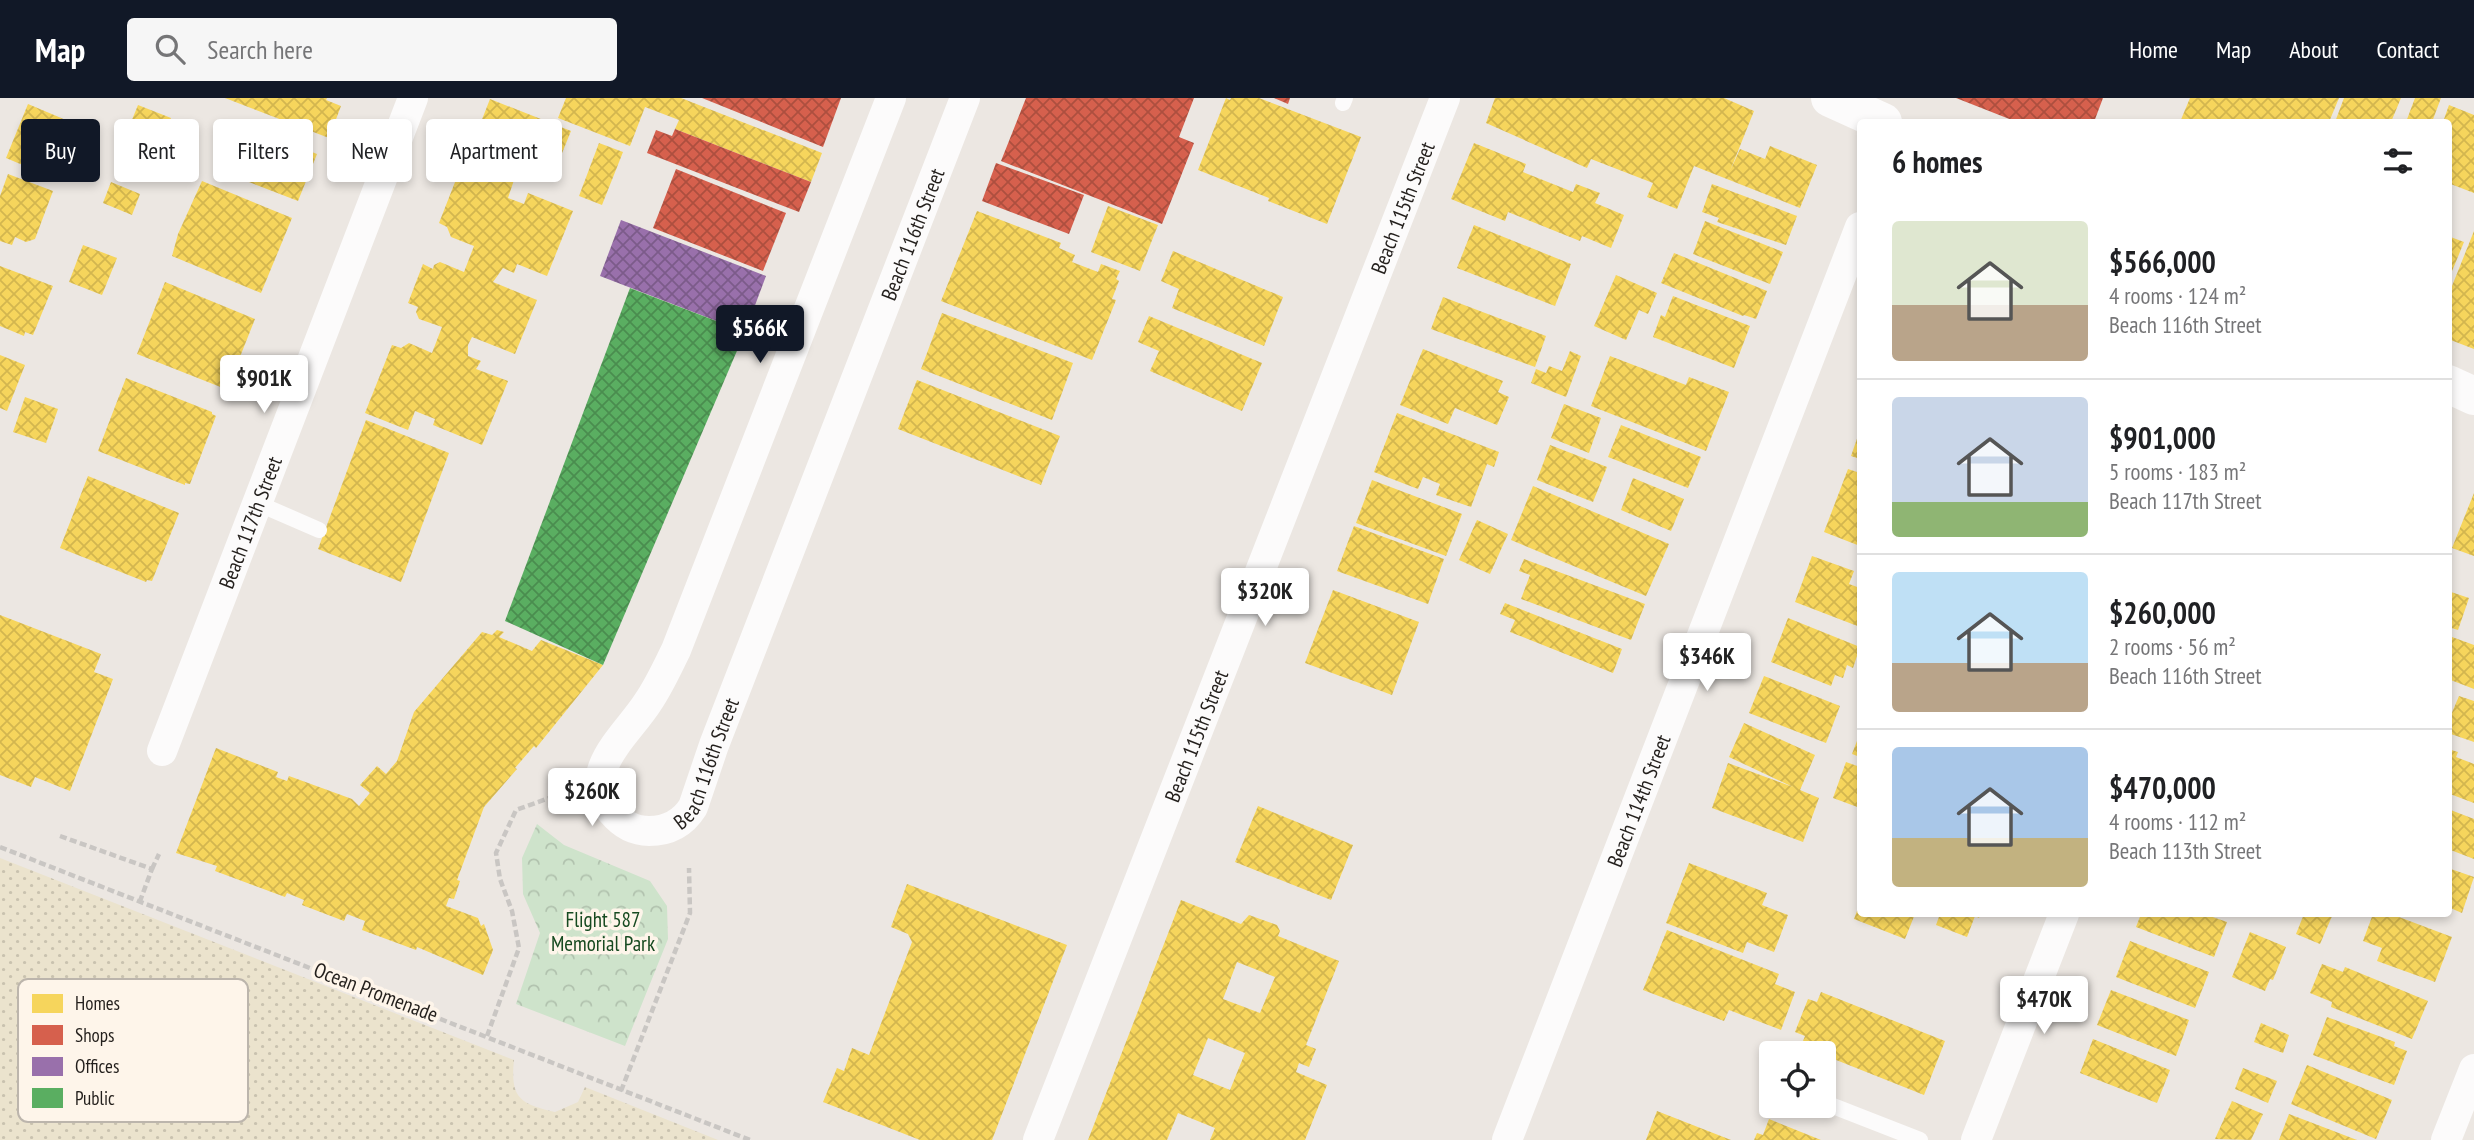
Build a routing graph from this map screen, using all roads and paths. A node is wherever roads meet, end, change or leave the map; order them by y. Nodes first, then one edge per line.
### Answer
1 (413, 98) edge
2 (891, 98) edge
3 (965, 98) edge
4 (1445, 98) edge
5 (1830, 98) edge
6 (1876, 119) edge
7 (1857, 235) edge
8 (2452, 386) edge
9 (2474, 397) edge
10 (257, 503) junction
11 (319, 530) dead end
12 (162, 751) dead end
13 (563, 793) dead end
14 (60, 836) dead end
15 (0, 847) edge
16 (159, 855) dead end
17 (689, 868) dead end
18 (152, 869) junction
19 (141, 901) junction
20 (2063, 917) edge
21 (487, 1036) junction
22 (2474, 1069) edge
23 (621, 1091) junction
24 (1836, 1107) edge
25 (750, 1140) edge
26 (1038, 1140) edge
27 (1507, 1140) edge
28 (1920, 1140) edge
29 (1976, 1140) edge
30 (2446, 1140) edge

1 - 10 street, Beach 117th Street
2 - 3 street, Beach 116th Street
4 - 26 street, Beach 115th Street
5 - 6 street
7 - 27 street, Beach 114th Street
8 - 9 street
10 - 11 lane
10 - 12 street, Beach 117th Street
13 - 21 path
14 - 18 path
15 - 19 path, Ocean Promenade
16 - 18 path
17 - 23 path
18 - 19 path
19 - 21 path, Ocean Promenade
20 - 29 street
21 - 23 path, Ocean Promenade
22 - 30 street
23 - 25 path, Ocean Promenade
24 - 28 lane

